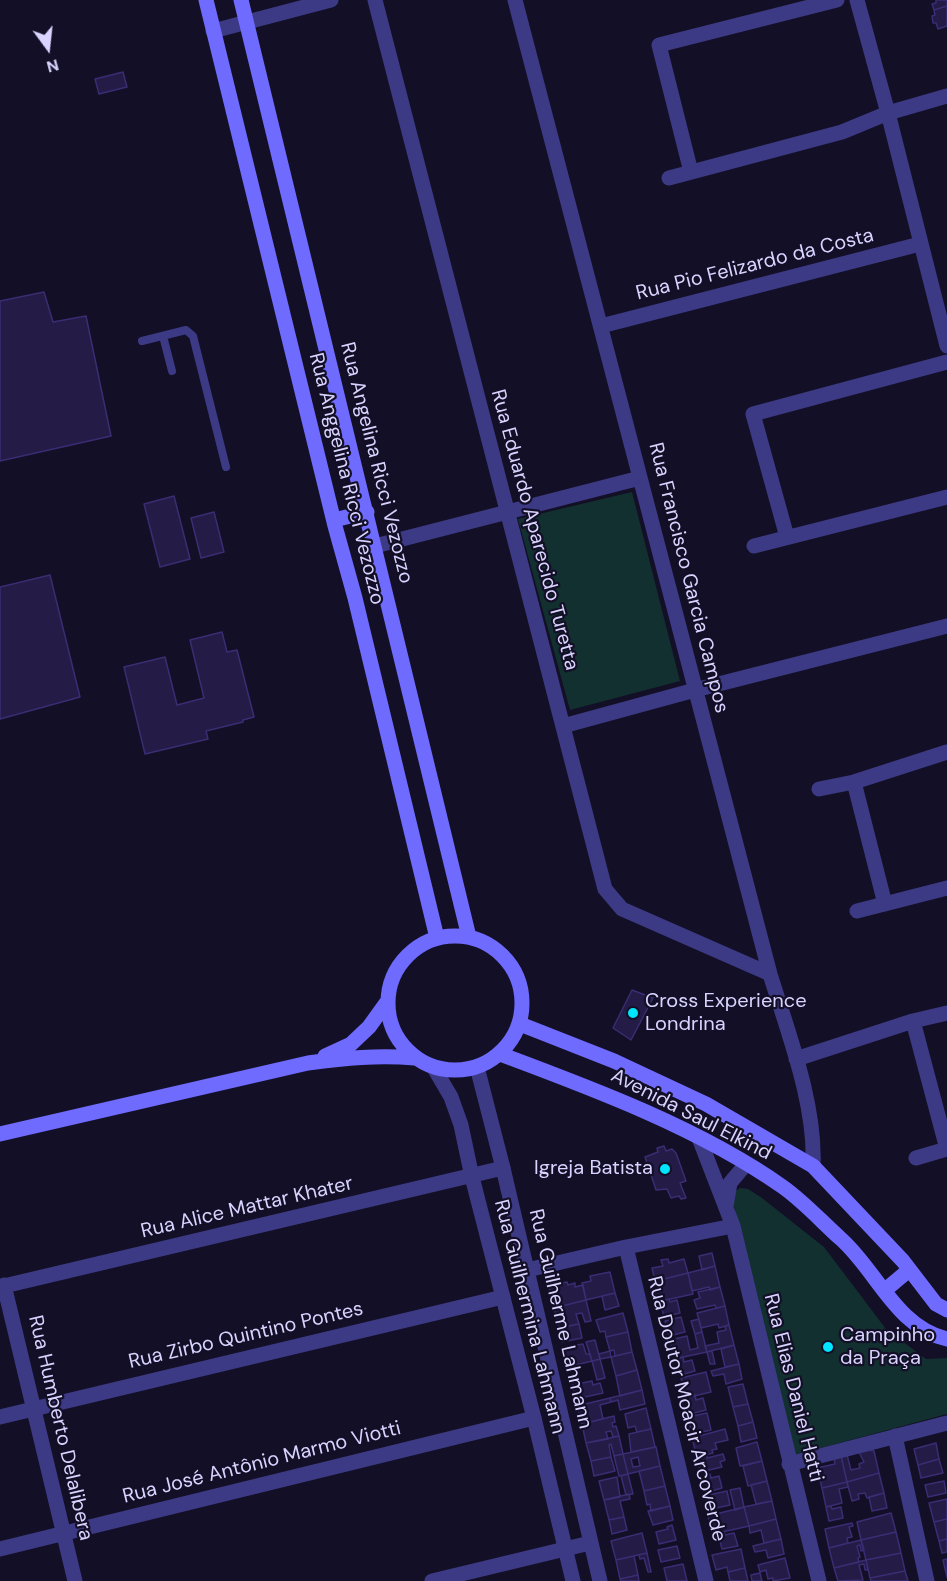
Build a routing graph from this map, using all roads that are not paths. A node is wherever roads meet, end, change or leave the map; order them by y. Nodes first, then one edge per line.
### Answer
1 (206, 0) edge
2 (241, 0) edge
3 (331, 0) edge
4 (375, 0) edge
5 (515, 0) edge
6 (837, 0) edge
7 (856, 0) edge
8 (246, 22) junction
9 (213, 30) junction
10 (947, 96) edge
11 (888, 113) junction
12 (691, 172) junction
13 (669, 178) dead end
14 (920, 244) junction
15 (601, 326) junction
16 (163, 336) junction
17 (142, 341) dead end
18 (947, 346) edge
19 (947, 362) edge
20 (172, 371) dead end
21 (226, 467) dead end
22 (640, 478) junction
23 (947, 497) edge
24 (508, 511) junction
25 (367, 512) junction
26 (334, 520) junction
27 (787, 537) junction
28 (375, 546) junction
29 (754, 546) dead end
30 (947, 626) edge
31 (695, 690) junction
32 (563, 726) junction
33 (947, 752) edge
34 (854, 782) junction
35 (819, 789) dead end
36 (947, 888) edge
37 (885, 904) junction
38 (857, 912) dead end
39 (468, 937) junction
40 (436, 938) junction
41 (770, 974) junction
42 (387, 1002) junction
43 (947, 1013) edge
44 (913, 1021) junction
45 (520, 1024) junction
46 (500, 1054) junction
47 (415, 1058) junction
48 (796, 1059) junction
49 (308, 1064) junction
50 (477, 1067) junction
51 (434, 1068) junction
52 (0, 1134) edge
53 (699, 1138) junction
54 (947, 1149) edge
55 (916, 1158) dead end
56 (746, 1164) junction
57 (813, 1167) junction
58 (503, 1168) junction
59 (472, 1177) junction
60 (726, 1206) junction
61 (733, 1226) junction
62 (626, 1247) junction
63 (527, 1269) junction
64 (909, 1270) junction
65 (2, 1286) edge
66 (884, 1291) junction
67 (503, 1297) junction
68 (947, 1310) edge
69 (947, 1340) edge
70 (34, 1408) junction
71 (0, 1417) edge
72 (534, 1418) junction
73 (947, 1423) edge
74 (895, 1436) junction
75 (789, 1464) junction
76 (63, 1534) junction
77 (590, 1543) junction
78 (0, 1549) edge
79 (566, 1550) junction
80 (75, 1581) edge
81 (432, 1581) edge
82 (573, 1581) edge
83 (600, 1581) edge
84 (706, 1581) edge
85 (819, 1581) edge
86 (927, 1581) edge

1 - 9 main road
2 - 8 main road, Rua Angelina Ricci Vezozzo
3 - 8 street
4 - 24 street, Rua Eduardo Aparecido Turetta
5 - 15 street, Rua Francisco Garcia Campos
6 - 12 street
7 - 11 street
8 - 9 street
8 - 25 main road, Rua Angelina Ricci Vezozzo
9 - 26 main road, Rua Anggelina Ricci Vezozzo
10 - 11 street
11 - 12 street
11 - 14 street
12 - 13 street
14 - 15 street, Rua Pio Felizardo da Costa
14 - 18 street
15 - 22 street, Rua Francisco Garcia Campos
16 - 17 lane
16 - 20 lane
16 - 21 lane
19 - 27 street
22 - 24 street
22 - 31 street, Rua Francisco Garcia Campos
23 - 27 street
24 - 28 street
24 - 32 street, Rua Eduardo Aparecido Turetta
25 - 26 main road
25 - 28 main road, Rua Angelina Ricci Vezozzo
26 - 40 main road, Rua Anggelina Ricci Vezozzo
27 - 29 street
28 - 39 main road, Rua Angelina Ricci Vezozzo
30 - 31 street
31 - 32 street
31 - 41 street, Rua Francisco Garcia Campos
32 - 41 street, Rua Eduardo Aparecido Turetta
33 - 34 street
34 - 35 street
34 - 37 street
36 - 37 street
37 - 38 street
39 - 40 main road
39 - 45 main road
40 - 42 main road
41 - 48 street, Rua Francisco Garcia Campos
42 - 47 main road
42 - 49 main road
43 - 44 street
44 - 48 street
44 - 54 street
45 - 46 main road
45 - 57 main road, Avenida Saul Elkind
46 - 50 main road
46 - 53 main road, Avenida Saul Elkind
47 - 49 main road
47 - 51 main road
48 - 57 street, Rua Francisco Garcia Campos
49 - 52 main road
50 - 51 main road
50 - 58 street, Rua Guilherme Lahmann
51 - 59 street, Rua Guilhermina Lahmann
53 - 56 main road, Avenida Saul Elkind
53 - 60 street, Rua Elias Daniel Hatti
54 - 55 street
56 - 60 street
56 - 66 main road, Avenida Saul Elkind
57 - 64 main road, Avenida Saul Elkind
58 - 59 street, Rua Alice Mattar Khater
58 - 63 street, Rua Guilherme Lahmann
59 - 65 street, Rua Alice Mattar Khater
59 - 67 street, Rua Guilhermina Lahmann
60 - 61 street, Rua Elias Daniel Hatti
61 - 62 street
61 - 75 street, Rua Elias Daniel Hatti
62 - 63 street
62 - 84 street, Rua Doutor Moacir Arcoverde
63 - 77 street, Rua Guilherme Lahmann
64 - 66 main road
64 - 68 main road, Avenida Saul Elkind
65 - 70 street, Rua Humberto Delalibera
66 - 69 main road, Avenida Saul Elkind
67 - 70 street, Rua Zirbo Quintino Pontes
67 - 72 street, Rua Guilhermina Lahmann
70 - 71 street, Rua Zirbo Quintino Pontes
70 - 76 street, Rua Humberto Delalibera
72 - 76 street, Rua José Antônio Marmo Viotti
72 - 79 street, Rua Guilhermina Lahmann
73 - 74 street
74 - 75 street
74 - 86 street
75 - 85 street, Rua Elias Daniel Hatti
76 - 78 street, Rua José Antônio Marmo Viotti
76 - 80 street, Rua Humberto Delalibera
77 - 79 street
77 - 83 street, Rua Guilherme Lahmann
79 - 81 street
79 - 82 street, Rua Guilhermina Lahmann

